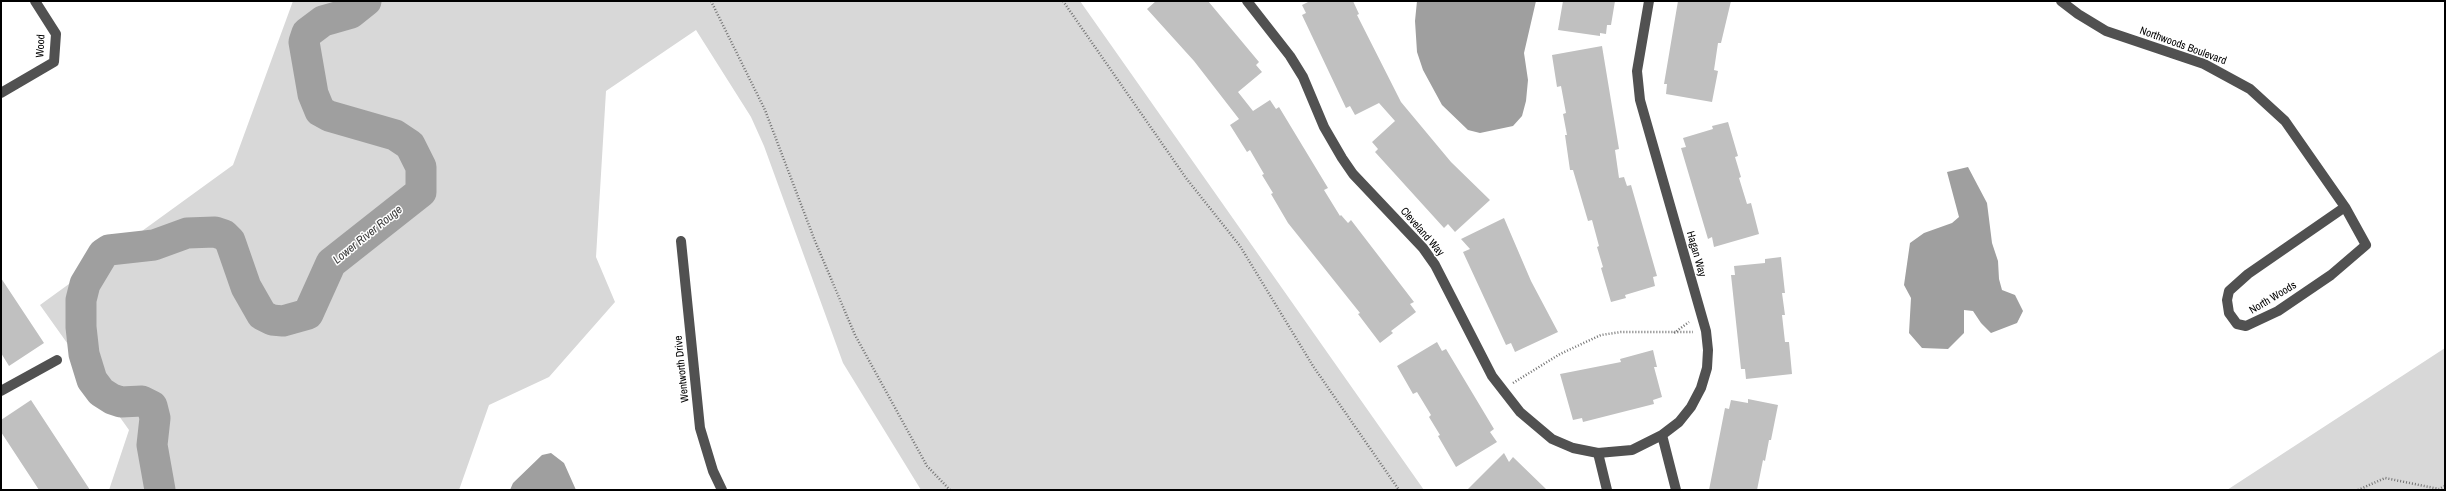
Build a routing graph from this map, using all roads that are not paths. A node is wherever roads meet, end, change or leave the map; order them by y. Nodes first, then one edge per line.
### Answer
1 (35, 1) edge
2 (1247, 1) edge
3 (1649, 1) edge
4 (2061, 1) edge
5 (1, 93) edge
6 (2345, 207) junction
7 (2355, 225) joint
8 (681, 241) dead end
9 (57, 360) dead end
10 (1, 391) edge
11 (1662, 435) junction
12 (1598, 453) junction
13 (722, 490) edge
14 (1607, 490) edge
15 (1676, 490) edge

1 - 5 street, Wood
2 - 12 street, Cleveland Way
3 - 11 street, Hagan Way
4 - 6 street, Northwoods Boulevard
6 - 7 street, Northwoods Boulevard
6 - 7 street, North Woods
8 - 13 street, Wentworth Drive
9 - 10 street
11 - 12 street, Hagan Way
11 - 15 street
12 - 14 street

